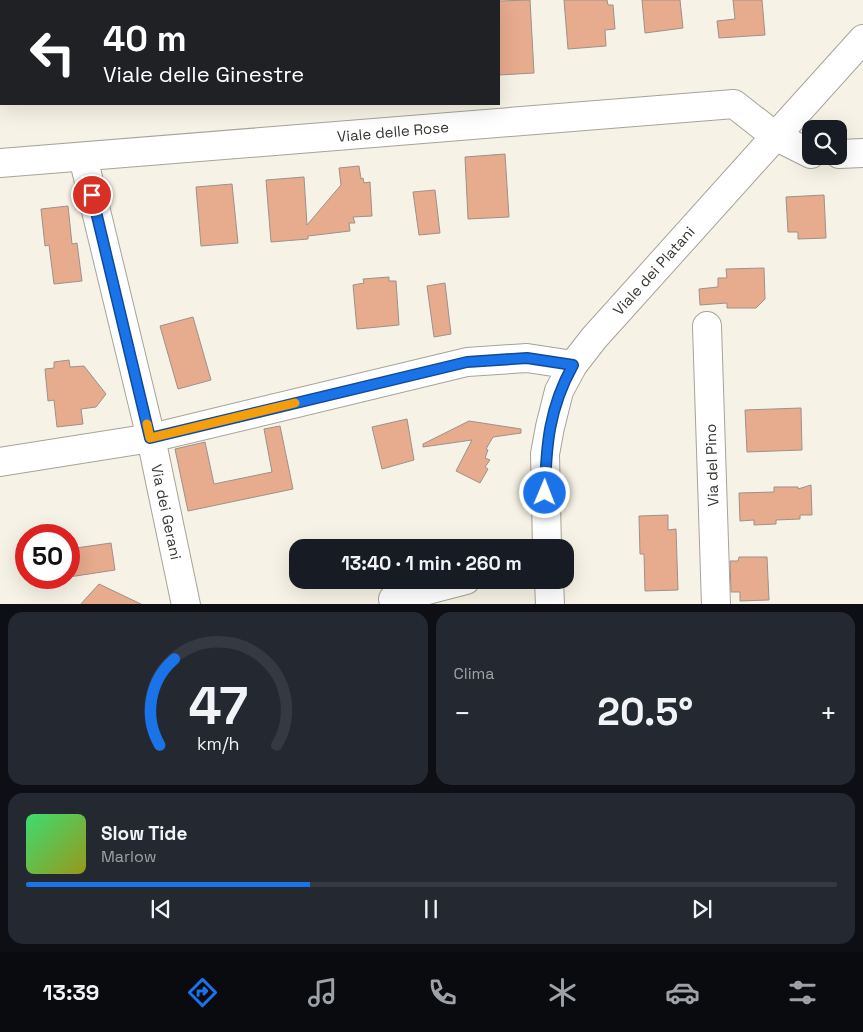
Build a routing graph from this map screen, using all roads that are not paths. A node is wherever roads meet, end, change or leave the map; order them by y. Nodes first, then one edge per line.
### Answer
1 (863, 39) edge
2 (775, 136) junction
3 (802, 150) edge
4 (863, 152) edge
5 (847, 153) edge
6 (83, 157) junction
7 (0, 164) edge
8 (707, 326) dead end
9 (573, 365) junction
10 (150, 438) junction
11 (0, 462) edge
12 (547, 539) edge
13 (431, 589) edge
14 (549, 589) edge
15 (393, 599) dead end
16 (186, 604) edge
17 (550, 604) edge
18 (716, 604) edge

1 - 2 street, Viale dei Platani
2 - 3 street, Viale delle Rose
2 - 6 street, Viale delle Rose
2 - 9 street, Viale dei Platani
4 - 5 street
6 - 7 street, Viale delle Rose
6 - 10 street, Via dei Gerani
8 - 18 street, Via del Pino
9 - 10 street
9 - 12 street, Viale dei Platani
10 - 11 street
10 - 16 street, Via dei Gerani
13 - 15 street
14 - 17 street

